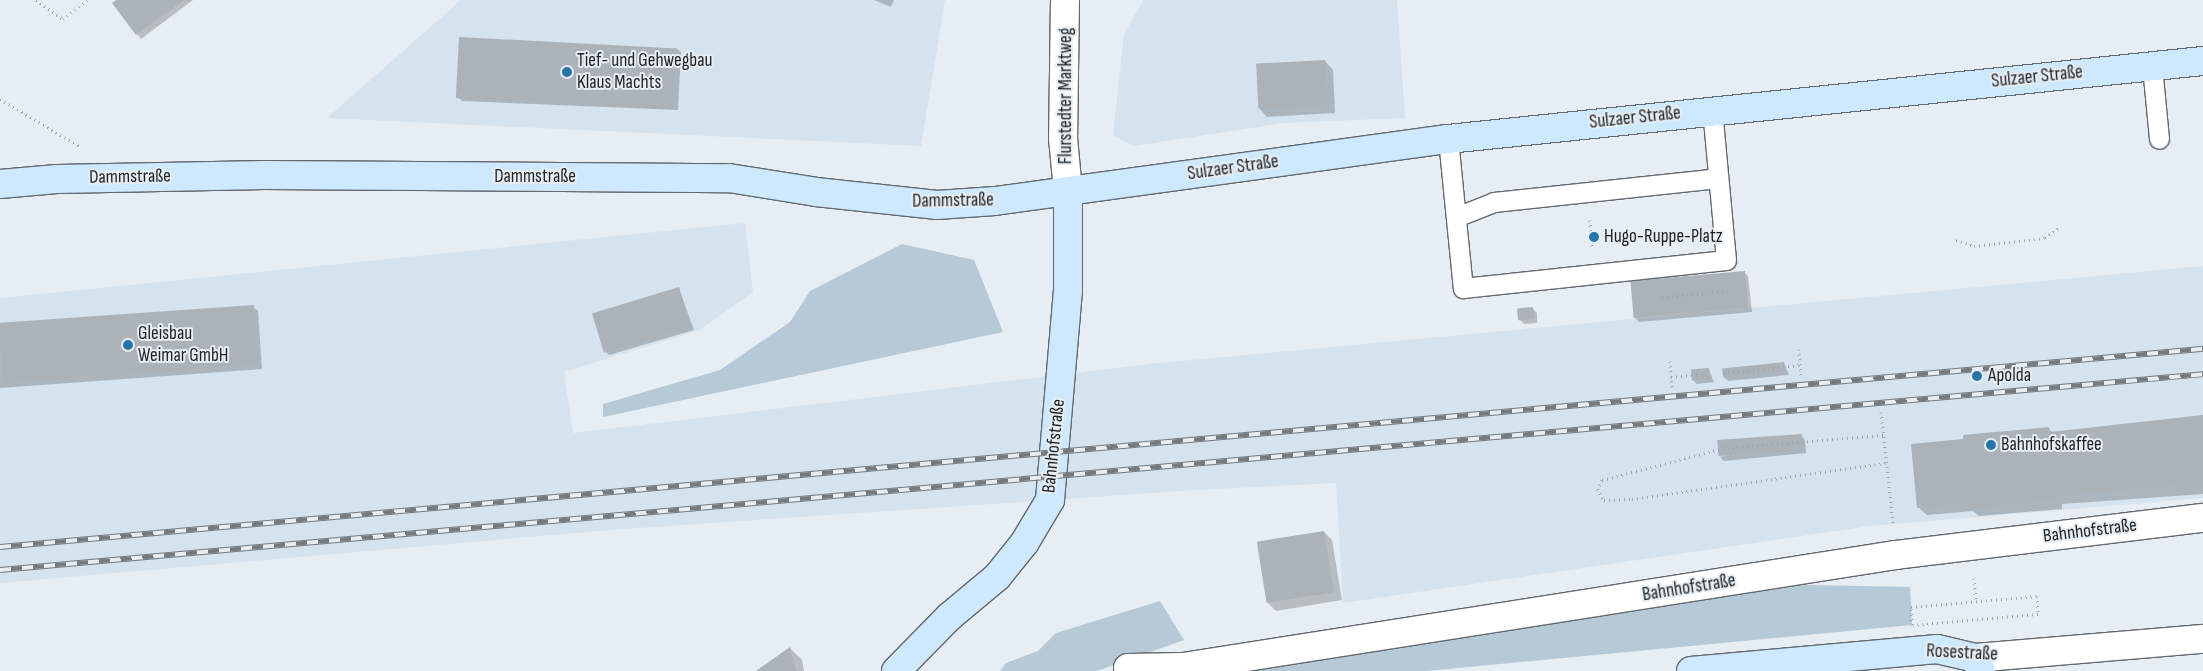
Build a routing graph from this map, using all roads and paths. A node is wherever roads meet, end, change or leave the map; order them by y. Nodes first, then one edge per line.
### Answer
1 (36, 0) edge
2 (88, 0) edge
3 (1066, 0) edge
4 (2203, 61) edge
5 (2152, 66) junction
6 (0, 99) edge
7 (1712, 110) junction
8 (1448, 139) junction
9 (2159, 139) dead end
10 (83, 149) dead end
11 (1718, 178) junction
12 (0, 184) edge
13 (1068, 191) junction
14 (1456, 217) junction
15 (2060, 227) dead end
16 (1956, 240) dead end
17 (1724, 291) dead end
18 (1708, 293) dead end
19 (1659, 297) dead end
20 (1651, 298) dead end
21 (1799, 349) dead end
22 (1670, 361) dead end
23 (1800, 365) junction
24 (1723, 372) dead end
25 (1700, 374) dead end
26 (1671, 377) junction
27 (1801, 378) dead end
28 (1672, 390) dead end
29 (1881, 412) dead end
30 (1883, 434) junction
31 (1886, 463) junction
32 (2203, 518) edge
33 (1896, 555) junction
34 (1974, 573) dead end
35 (1976, 601) junction
36 (1947, 621) dead end
37 (1912, 625) dead end
38 (2203, 639) edge
39 (1978, 664) edge
40 (1128, 668) dead end
41 (1180, 669) edge
42 (896, 671) edge
43 (1691, 671) edge

1 - 2 path
3 - 13 street, Flurstedter Marktweg
4 - 5 main road, Sulzaer Straße
5 - 7 main road, Sulzaer Straße
5 - 9 lane
6 - 10 path
7 - 8 main road, Sulzaer Straße
7 - 11 lane
8 - 13 main road, Sulzaer Straße
8 - 14 lane
11 - 14 lane
11 - 14 lane
12 - 13 main road, Dammstraße
13 - 42 main road, Bahnhofstraße
15 - 16 path
17 - 19 path
18 - 20 path
21 - 23 path
22 - 26 path
23 - 24 path
23 - 27 path
25 - 26 path
26 - 28 path
29 - 30 path
30 - 31 path
30 - 31 path
31 - 33 path
32 - 33 street, Bahnhofstraße
33 - 41 street, Bahnhofstraße
34 - 35 path
35 - 36 path
35 - 37 path
38 - 39 street, Rosestraße
39 - 43 main road, Rosestraße
40 - 41 street, Bahnhofstraße

